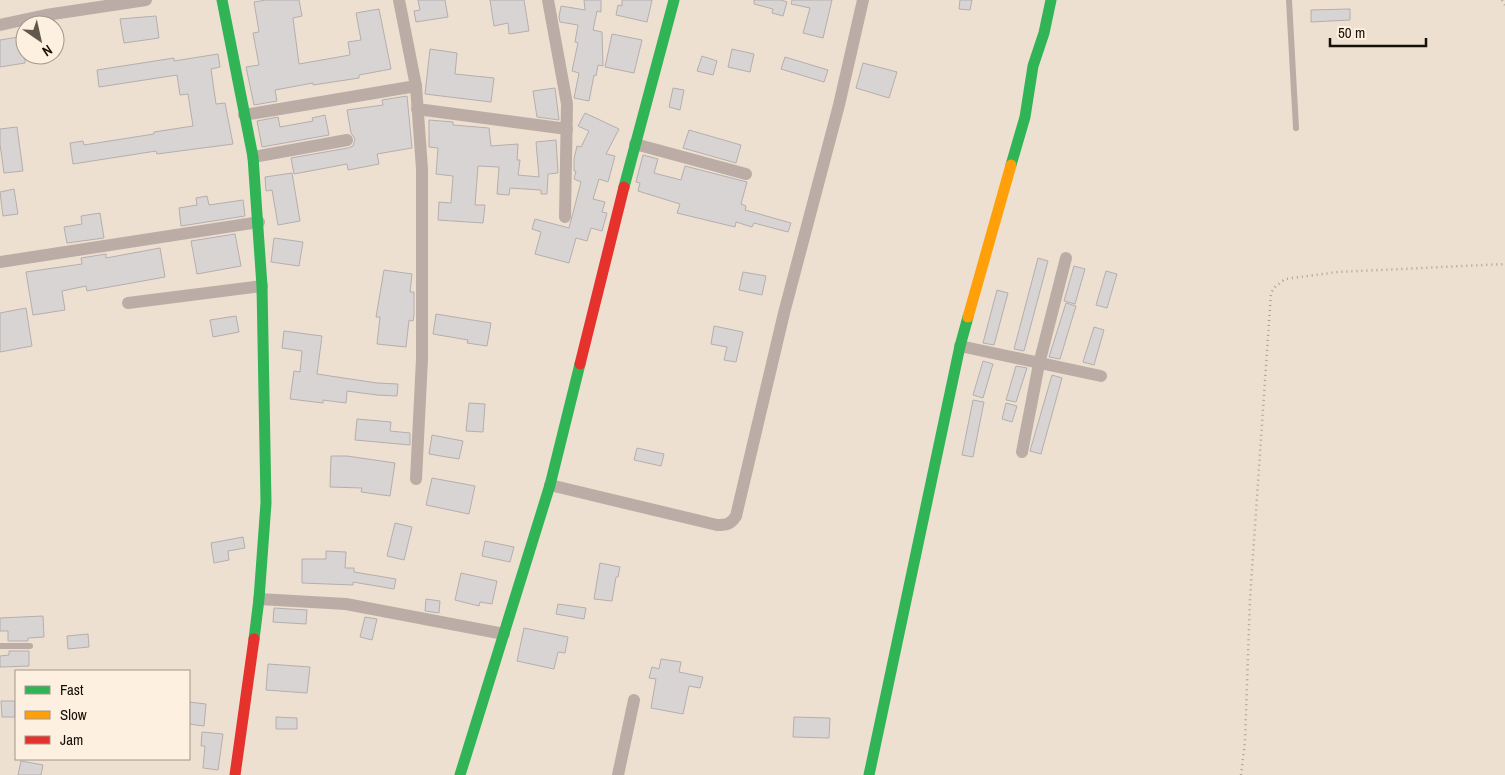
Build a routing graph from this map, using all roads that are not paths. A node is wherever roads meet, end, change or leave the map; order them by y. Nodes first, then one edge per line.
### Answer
1 (146, 0) edge
2 (222, 0) edge
3 (399, 0) edge
4 (548, 0) edge
5 (674, 0) edge
6 (863, 0) edge
7 (1051, 0) edge
8 (1289, 0) edge
9 (0, 25) edge
10 (416, 86) junction
11 (418, 109) junction
12 (244, 115) junction
13 (1296, 128) dead end
14 (567, 129) junction
15 (347, 140) dead end
16 (635, 144) junction
17 (253, 157) junction
18 (746, 174) dead end
19 (565, 217) dead end
20 (259, 222) junction
21 (1066, 258) dead end
22 (0, 262) edge
23 (262, 286) junction
24 (128, 303) dead end
25 (960, 346) junction
26 (1039, 364) junction
27 (1101, 376) dead end
28 (1022, 452) dead end
29 (416, 479) dead end
30 (550, 485) junction
31 (259, 598) junction
32 (504, 634) junction
33 (0, 646) edge
34 (30, 646) dead end
35 (634, 700) dead end
36 (234, 775) edge
37 (460, 775) edge
38 (618, 775) edge
39 (869, 775) edge

1 - 9 street
2 - 12 street
3 - 10 street
4 - 14 street
5 - 16 street
6 - 30 street
7 - 25 street
8 - 13 lane
10 - 11 street
10 - 12 street
11 - 14 street
11 - 29 street
12 - 17 street
14 - 19 street
15 - 17 street
16 - 18 street
16 - 30 street
17 - 20 street
20 - 22 street
20 - 23 street
21 - 26 street
23 - 24 street
23 - 31 street
25 - 26 street
25 - 39 street
26 - 27 street
26 - 28 street
30 - 32 street
31 - 32 street
31 - 36 street
32 - 37 street
33 - 34 lane
35 - 38 street

